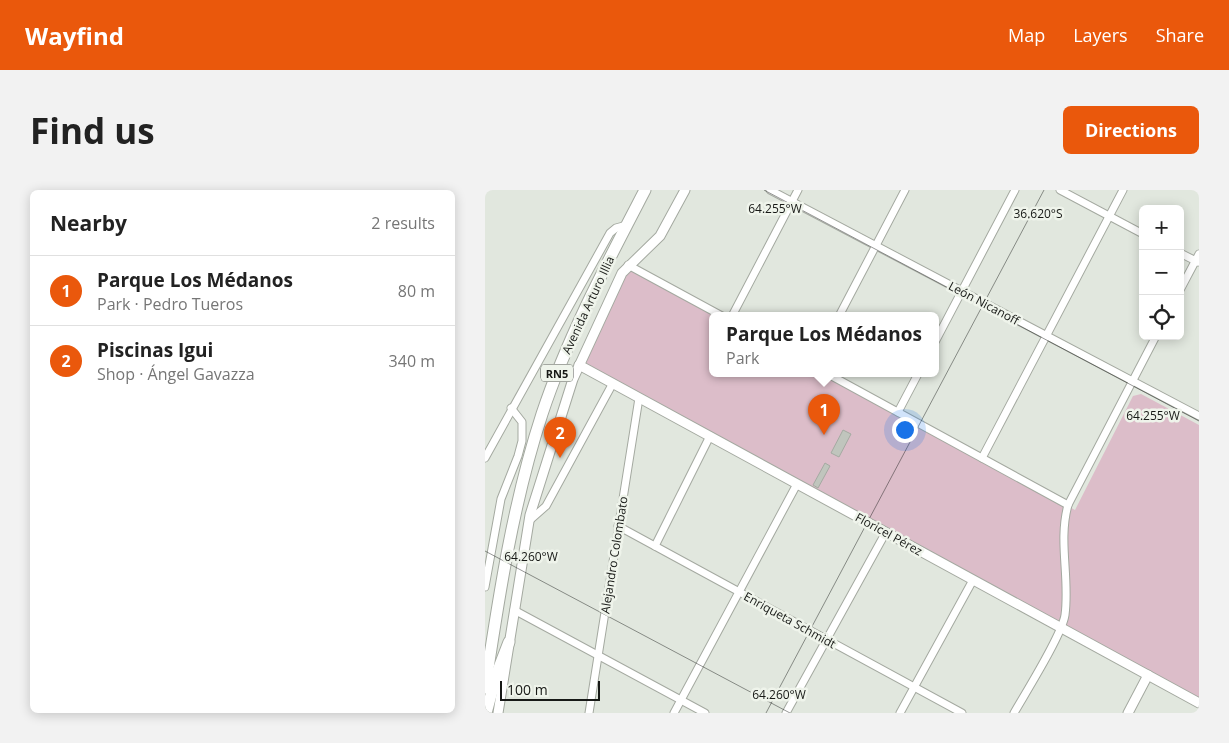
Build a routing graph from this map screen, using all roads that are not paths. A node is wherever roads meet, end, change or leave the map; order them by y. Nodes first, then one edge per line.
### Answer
1 (645, 190) edge
2 (685, 190) edge
3 (770, 190) edge
4 (798, 190) edge
5 (905, 190) edge
6 (1015, 190) edge
7 (1060, 190) edge
8 (1123, 190) edge
9 (792, 202) junction
10 (1110, 216) junction
11 (627, 225) junction
12 (1139, 232) edge
13 (876, 246) junction
14 (1184, 254) edge
15 (1198, 259) edge
16 (628, 265) junction
17 (1184, 283) edge
18 (962, 291) junction
19 (715, 312) edge
20 (734, 312) edge
21 (841, 312) edge
22 (939, 334) edge
23 (1047, 336) junction
24 (1154, 340) edge
25 (579, 365) junction
26 (833, 377) edge
27 (916, 377) edge
28 (1132, 381) junction
29 (613, 383) junction
30 (639, 398) junction
31 (511, 408) junction
32 (898, 412) junction
33 (1199, 416) edge
34 (710, 436) junction
35 (485, 458) edge
36 (982, 458) junction
37 (797, 484) junction
38 (1068, 505) junction
39 (529, 521) junction
40 (618, 526) junction
41 (886, 532) junction
42 (655, 546) junction
43 (973, 580) junction
44 (485, 587) edge
45 (739, 592) junction
46 (514, 610) junction
47 (1061, 628) junction
48 (827, 640) junction
49 (509, 642) junction
50 (598, 655) junction
51 (1148, 675) junction
52 (914, 687) junction
53 (485, 688) edge
54 (681, 700) junction
55 (1199, 703) edge
56 (487, 713) edge
57 (498, 713) edge
58 (589, 713) edge
59 (673, 713) edge
60 (705, 713) edge
61 (786, 713) edge
62 (900, 713) edge
63 (962, 713) edge
64 (1014, 713) edge
65 (1128, 713) edge

1 - 11 highway, Avenida Arturo Illia / RN5
2 - 16 street
3 - 9 street, León Nicanoff
4 - 9 street
5 - 13 street
6 - 18 street
7 - 10 street
8 - 10 street
9 - 13 street, León Nicanoff
9 - 20 street
10 - 12 street
10 - 23 street
11 - 31 street
11 - 53 highway, Avenida Arturo Illia / RN5
13 - 18 street, León Nicanoff
13 - 21 street
14 - 15 street
15 - 17 street
16 - 19 street
16 - 25 street
18 - 22 street
18 - 23 street, León Nicanoff
23 - 28 street, León Nicanoff
23 - 36 street
24 - 28 street
25 - 29 street, Floricel Pérez
25 - 39 street
26 - 32 street
27 - 32 street
28 - 33 street, León Nicanoff
28 - 38 street
29 - 30 street, Floricel Pérez
29 - 39 street
30 - 34 street, Floricel Pérez
30 - 40 street, Alejandro Colombato
31 - 35 street
31 - 44 street
32 - 36 street
34 - 37 street, Floricel Pérez
34 - 42 street
36 - 38 street
37 - 41 street, Floricel Pérez
37 - 45 street
38 - 47 street
39 - 46 street
40 - 42 street, Enriqueta Schmidt
40 - 50 street, Alejandro Colombato
41 - 43 street, Floricel Pérez
41 - 48 street
42 - 45 street, Enriqueta Schmidt
43 - 47 street, Floricel Pérez
43 - 52 street
45 - 48 street, Enriqueta Schmidt
45 - 54 street
46 - 49 street
46 - 50 street
47 - 51 street, Floricel Pérez
47 - 64 street
48 - 52 street, Enriqueta Schmidt
48 - 61 street
49 - 56 highway
49 - 57 street
50 - 54 street
50 - 58 street, Alejandro Colombato
51 - 55 street, Floricel Pérez
51 - 65 street
52 - 62 street
52 - 63 street, Enriqueta Schmidt
54 - 59 street
54 - 60 street

